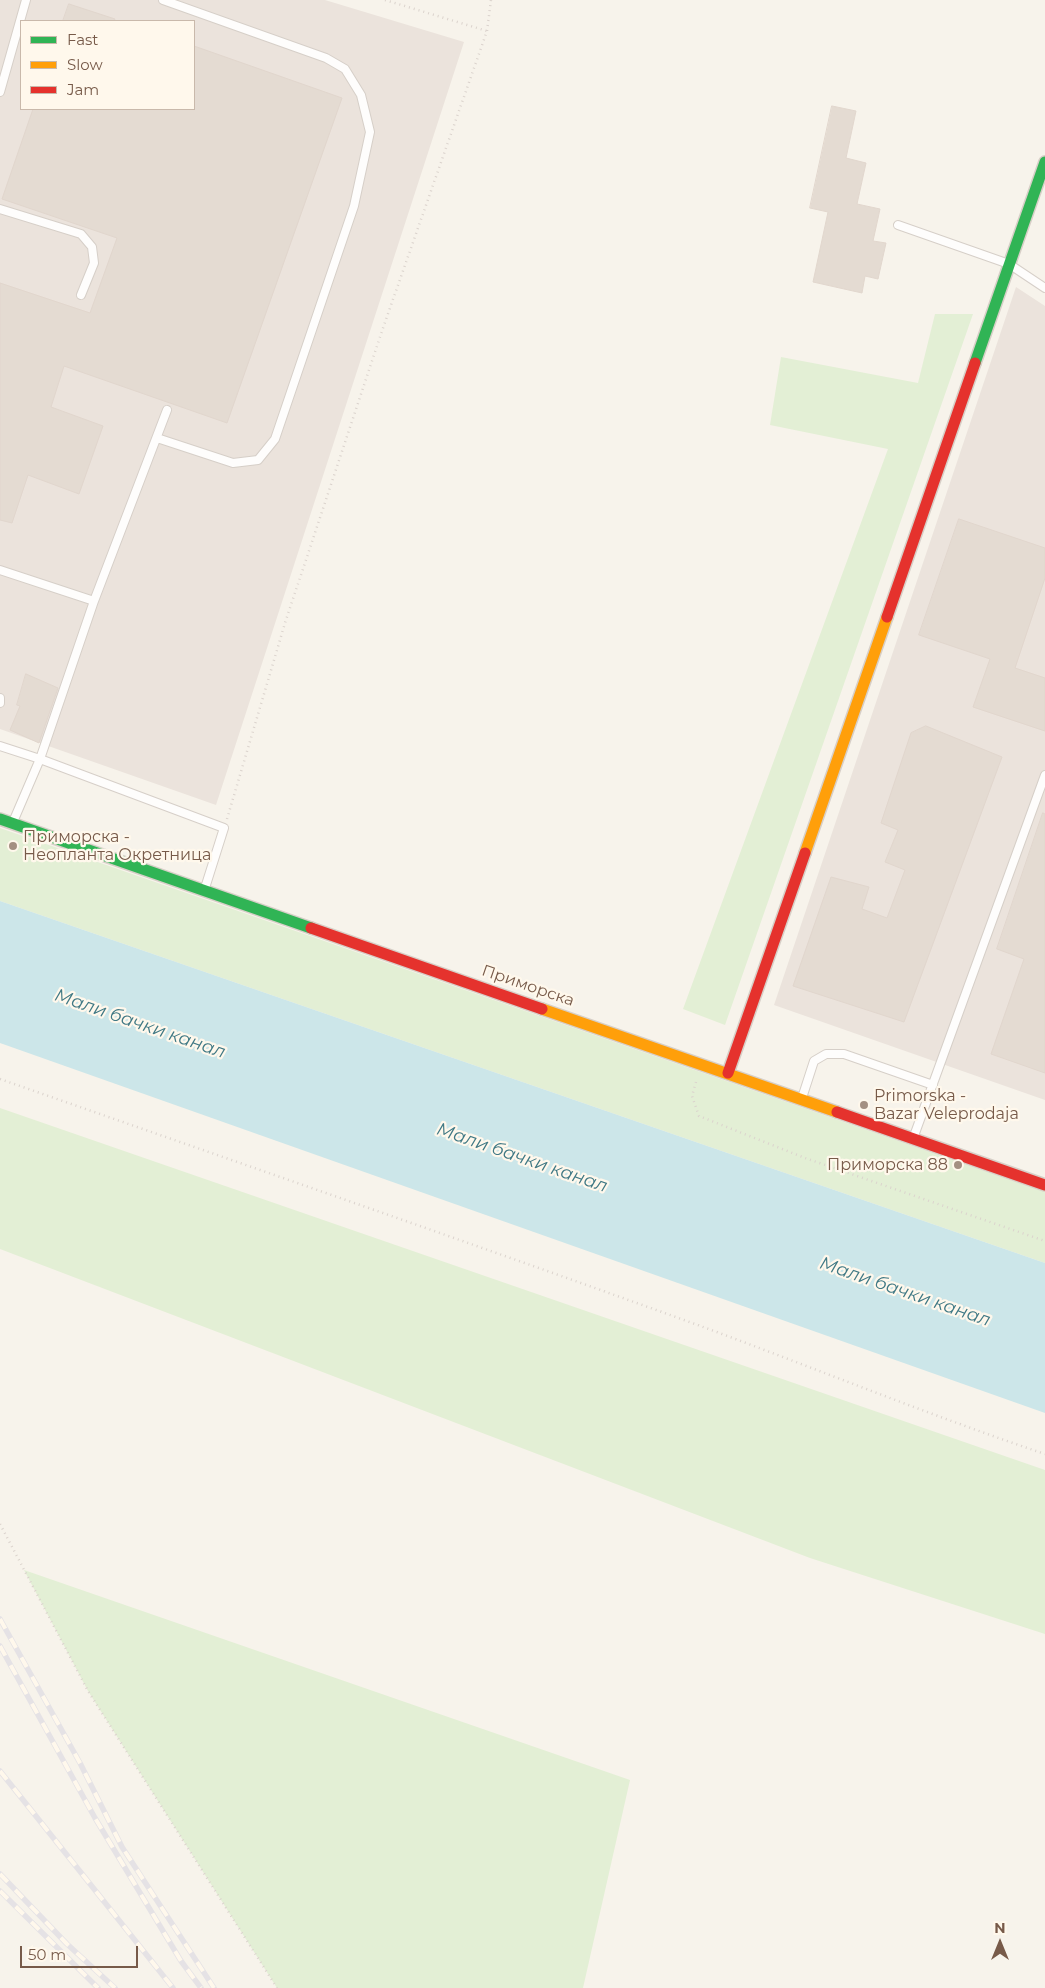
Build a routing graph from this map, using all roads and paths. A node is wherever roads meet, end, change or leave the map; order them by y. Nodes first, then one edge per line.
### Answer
1 (26, 0) edge
2 (163, 0) edge
3 (385, 0) edge
4 (491, 0) edge
5 (20, 20) edge
6 (20, 21) edge
7 (487, 31) junction
8 (0, 92) edge
9 (1045, 162) edge
10 (0, 209) edge
11 (898, 225) dead end
12 (1009, 264) junction
13 (1045, 288) edge
14 (81, 295) dead end
15 (167, 410) dead end
16 (157, 438) junction
17 (0, 570) edge
18 (94, 601) junction
19 (0, 698) edge
20 (0, 703) edge
21 (0, 746) edge
22 (40, 759) junction
23 (1045, 774) edge
24 (0, 819) edge
25 (13, 824) junction
26 (224, 828) junction
27 (204, 890) junction
28 (703, 1064) junction
29 (728, 1073) junction
30 (0, 1079) edge
31 (933, 1085) junction
32 (802, 1099) junction
33 (913, 1138) junction
34 (1045, 1185) edge
35 (1045, 1241) edge
36 (1045, 1454) edge
37 (0, 1524) edge
38 (277, 1988) edge

1 - 5 lane
2 - 16 lane
3 - 7 path
4 - 7 path
6 - 8 lane
7 - 26 path
9 - 12 street
10 - 14 lane
11 - 12 lane
12 - 13 lane
12 - 29 street
15 - 16 lane
16 - 18 lane
17 - 18 lane
18 - 22 lane
19 - 20 lane
21 - 22 lane
22 - 25 lane
22 - 26 lane
23 - 31 lane
24 - 25 street, Приморска
25 - 27 street, Приморска
26 - 27 lane
27 - 28 street, Приморска
28 - 29 street, Приморска
28 - 35 path
29 - 32 street, Приморска
30 - 36 path
31 - 32 lane
31 - 33 lane
32 - 33 street, Приморска
33 - 34 street, Приморска
37 - 38 path

